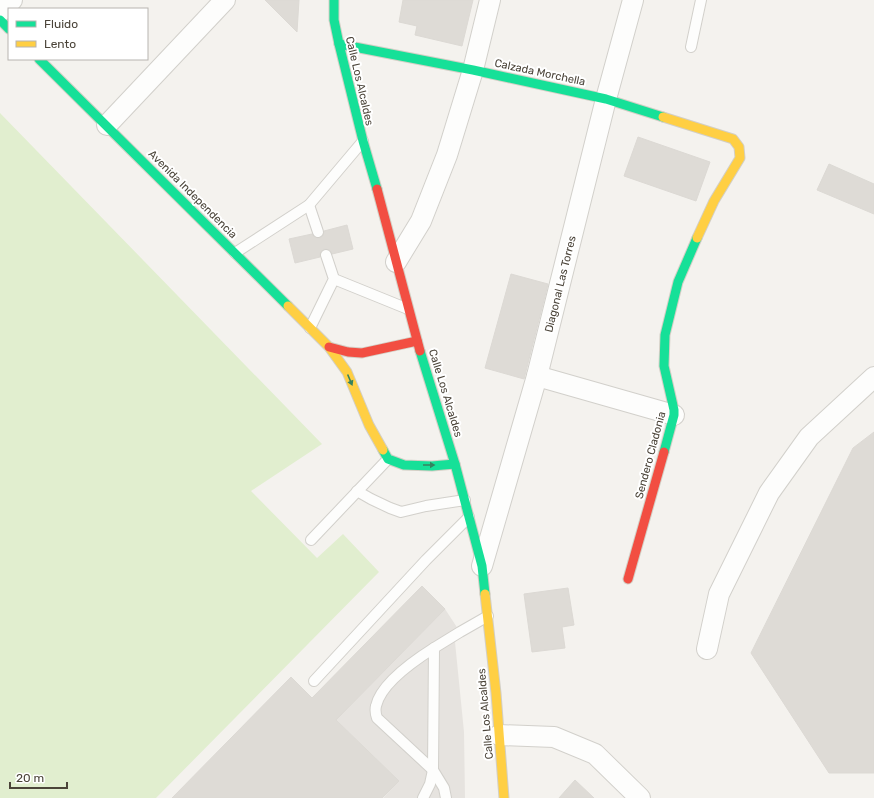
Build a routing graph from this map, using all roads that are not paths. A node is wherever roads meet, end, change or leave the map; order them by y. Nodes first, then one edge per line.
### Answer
1 (12, 0) edge
2 (225, 0) edge
3 (334, 0) edge
4 (490, 0) edge
5 (633, 0) edge
6 (701, 0) edge
7 (0, 12) edge
8 (0, 20) edge
9 (8, 28) edge
10 (339, 44) junction
11 (691, 47) dead end
12 (40, 60) edge
13 (473, 70) junction
14 (606, 99) junction
15 (107, 125) junction
16 (733, 139) joint
17 (363, 141) junction
18 (309, 204) junction
19 (318, 232) dead end
20 (235, 253) junction
21 (326, 255) dead end
22 (396, 262) junction
23 (334, 279) junction
24 (409, 310) junction
25 (310, 328) junction
26 (417, 341) junction
27 (329, 347) junction
28 (537, 376) junction
29 (874, 377) edge
30 (674, 415) junction
31 (388, 459) junction
32 (455, 464) junction
33 (357, 491) junction
34 (465, 500) junction
35 (469, 517) junction
36 (311, 540) dead end
37 (482, 566) junction
38 (628, 579) dead end
39 (488, 616) junction
40 (434, 648) junction
41 (707, 649) dead end
42 (314, 681) dead end
43 (499, 735) junction
44 (433, 770) junction
45 (423, 798) edge
46 (446, 798) edge
47 (504, 798) edge
48 (640, 798) edge

1 - 7 street
2 - 15 street
3 - 10 street, Calle Los Alcaldes
4 - 13 street
5 - 14 street, Diagonal Las Torres
6 - 11 lane
8 - 9 street
10 - 13 street, Calzada Morchella
10 - 17 street, Calle Los Alcaldes
12 - 15 street, Avenida Independencia
13 - 14 street, Calzada Morchella
13 - 22 street
14 - 16 street, Calzada Morchella
14 - 28 street, Diagonal Las Torres
15 - 20 street, Avenida Independencia
16 - 30 street, Sendero Cladonia
17 - 18 lane
17 - 22 street, Calle Los Alcaldes
18 - 19 lane
18 - 20 lane
20 - 25 street, Avenida Independencia
21 - 23 lane
22 - 24 street, Calle Los Alcaldes
23 - 24 lane
23 - 25 lane
24 - 26 street, Calle Los Alcaldes
25 - 27 street, Avenida Independencia
26 - 27 street
26 - 32 street, Calle Los Alcaldes
27 -> 31 street, Avenida Independencia
28 - 30 street
28 - 37 street, Diagonal Las Torres
29 - 41 street
30 - 38 street, Sendero Cladonia
31 -> 32 street
31 - 33 lane
32 - 34 street, Calle Los Alcaldes
33 - 34 lane
33 - 36 lane
34 - 35 street, Calle Los Alcaldes
35 - 37 street, Calle Los Alcaldes
35 - 42 lane
37 - 39 street, Calle Los Alcaldes
39 - 40 lane
39 - 43 street, Calle Los Alcaldes
40 - 44 lane
40 - 44 lane
43 - 47 street, Calle Los Alcaldes
43 - 48 street
44 - 45 lane
44 - 46 lane

